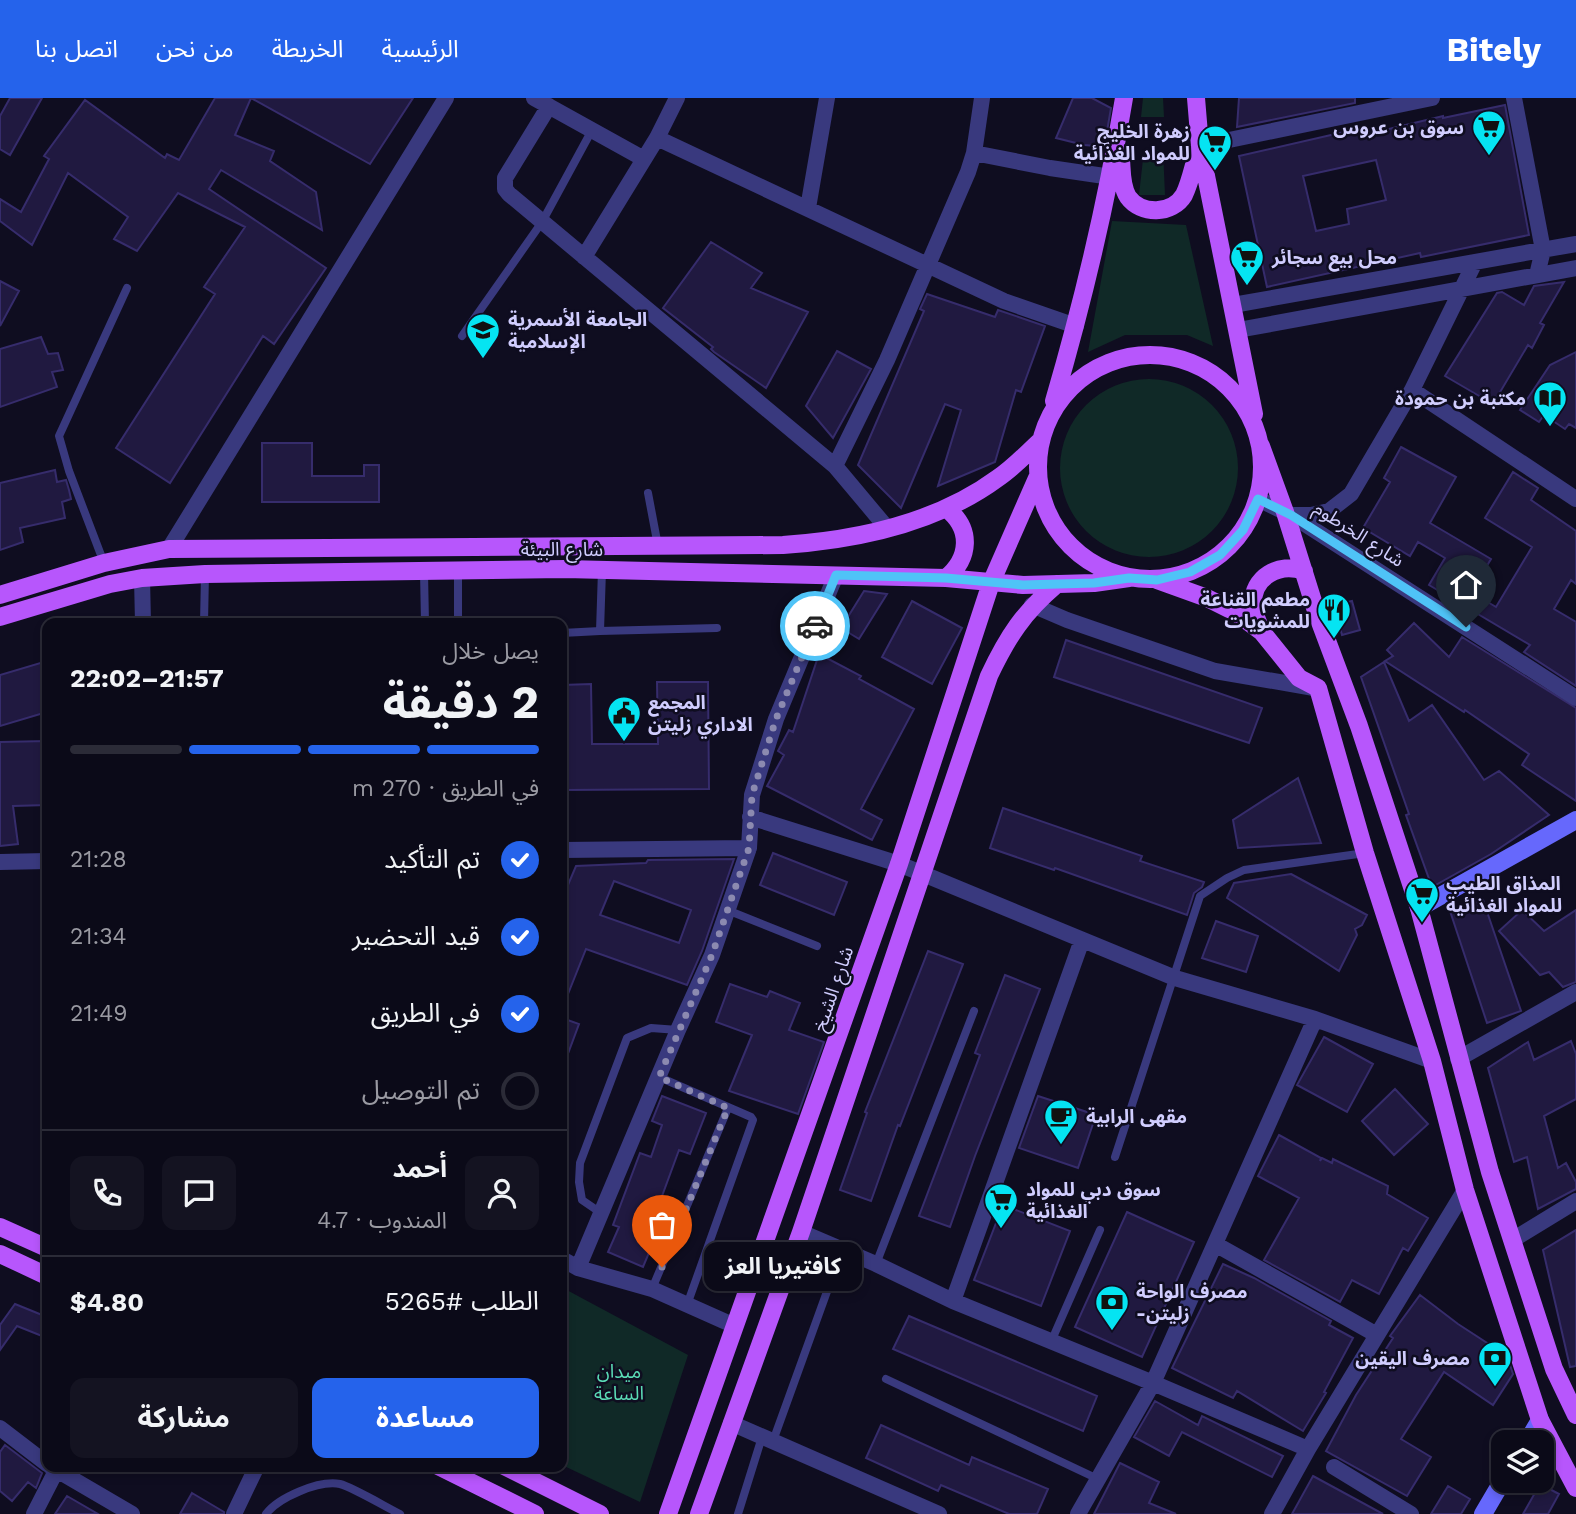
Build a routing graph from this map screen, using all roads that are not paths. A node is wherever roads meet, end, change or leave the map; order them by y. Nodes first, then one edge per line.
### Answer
1 (446, 98) edge
2 (677, 98) edge
3 (827, 98) edge
4 (982, 98) edge
5 (1124, 98) edge
6 (1196, 98) edge
7 (1432, 98) edge
8 (1514, 98) edge
9 (541, 102) edge
10 (592, 130) junction
11 (1118, 131) junction
12 (657, 138) junction
13 (1199, 146) junction
14 (974, 153) junction
15 (644, 159) junction
16 (1111, 177) junction
17 (808, 208) junction
18 (542, 222) junction
19 (1576, 244) edge
20 (1543, 250) junction
21 (584, 257) junction
22 (1475, 262) junction
23 (927, 265) junction
24 (1576, 268) edge
25 (1537, 275) junction
26 (127, 288) dead end
27 (1463, 288) junction
28 (1233, 305) junction
29 (1076, 327) junction
30 (1238, 330) junction
31 (462, 337) dead end
32 (1412, 390) junction
33 (1051, 412) junction
34 (1259, 439) junction
35 (1039, 442) junction
36 (835, 466) junction
37 (1037, 478) junction
38 (648, 494) dead end
39 (1258, 499) junction
40 (1576, 499) edge
41 (947, 509) junction
42 (1288, 513) junction
43 (887, 528) junction
44 (658, 546) junction
45 (565, 547) junction
46 (169, 549) junction
47 (104, 563) junction
48 (565, 569) junction
49 (602, 570) junction
50 (458, 571) junction
51 (1304, 571) junction
52 (424, 572) junction
53 (205, 574) junction
54 (836, 575) junction
55 (142, 578) junction
56 (946, 578) junction
57 (1129, 578) junction
58 (1157, 580) junction
59 (992, 583) junction
60 (1057, 584) junction
61 (0, 595) edge
62 (1032, 605) junction
63 (0, 617) edge
64 (143, 618) edge
65 (204, 618) edge
66 (425, 618) edge
67 (458, 618) edge
68 (716, 628) dead end
69 (600, 631) junction
70 (1262, 632) junction
71 (567, 633) edge
72 (1318, 688) junction
73 (1576, 698) edge
74 (750, 817) junction
75 (1576, 820) edge
76 (749, 848) junction
77 (567, 850) edge
78 (1365, 853) junction
79 (42, 861) edge
80 (0, 862) edge
81 (899, 864) junction
82 (922, 874) junction
83 (1419, 908) junction
84 (727, 910) junction
85 (1082, 940) junction
86 (817, 946) dead end
87 (1175, 978) junction
88 (1576, 992) edge
89 (975, 1011) dead end
90 (1315, 1019) junction
91 (678, 1030) junction
92 (1458, 1059) junction
93 (1432, 1061) junction
94 (659, 1077) junction
95 (728, 1108) junction
96 (1115, 1157) dead end
97 (1465, 1190) junction
98 (1576, 1201) edge
99 (601, 1213) junction
100 (0, 1227) edge
101 (1100, 1230) dead end
102 (801, 1232) junction
103 (1514, 1240) junction
104 (1215, 1244) junction
105 (42, 1246) edge
106 (842, 1250) junction
107 (0, 1254) edge
108 (567, 1262) edge
109 (876, 1264) junction
110 (578, 1268) junction
111 (42, 1274) edge
112 (652, 1289) junction
113 (953, 1301) junction
114 (687, 1305) junction
115 (735, 1326) junction
116 (1377, 1335) junction
117 (1051, 1342) junction
118 (886, 1379) dead end
119 (1153, 1383) junction
120 (1576, 1415) edge
121 (1540, 1420) junction
122 (731, 1423) junction
123 (0, 1428) edge
124 (1534, 1430) edge
125 (768, 1439) junction
126 (1308, 1449) junction
127 (42, 1460) edge
128 (1334, 1467) dead end
129 (49, 1472) edge
130 (60, 1472) edge
131 (254, 1472) edge
132 (448, 1472) edge
133 (516, 1472) edge
134 (1098, 1479) junction
135 (1576, 1488) edge
136 (1495, 1493) edge
137 (507, 1508) edge
138 (34, 1514) edge
139 (132, 1514) edge
140 (234, 1514) edge
141 (265, 1514) edge
142 (400, 1514) edge
143 (535, 1514) edge
144 (600, 1514) edge
145 (668, 1514) edge
146 (699, 1514) edge
147 (738, 1514) edge
148 (939, 1514) edge
149 (1078, 1514) edge
150 (1272, 1514) edge
151 (1411, 1514) edge
152 (1483, 1514) edge

1 - 46 street
2 - 12 street
3 - 17 street
4 - 14 street
5 - 11 main road
6 - 13 main road
7 - 13 street
8 - 20 street
9 - 10 street
9 - 18 street
10 - 15 street
10 - 18 lane
11 - 13 main road
11 - 16 main road
12 - 15 street
12 - 17 street
13 - 28 main road
14 - 16 street
14 - 23 street
15 - 21 street
16 - 29 main road
17 - 23 street
18 - 21 street
18 - 31 lane
19 - 20 street
20 - 22 street
20 - 25 street
21 - 36 street
22 - 27 street
22 - 28 street
23 - 29 street
23 - 36 street
24 - 25 street
25 - 27 street
26 - 47 lane
27 - 30 street
27 - 32 street
28 - 30 main road
29 - 33 main road
30 - 34 main road
32 - 40 street
32 - 42 street
33 - 34 main road
33 - 35 main road
34 - 39 main road
34 - 42 main road
35 - 37 main road
35 - 41 main road, شارع البيئة
36 - 43 street
37 - 57 main road
37 - 59 main road, شارع الشيخ
38 - 44 lane
39 - 42 street, شارع الخرطوم
39 - 58 main road
41 - 43 main road, شارع البيئة
41 - 56 main road
42 - 51 main road
42 - 73 street, شارع الخرطوم
43 - 44 main road, شارع البيئة
44 - 45 main road, شارع البيئة
45 - 46 main road, شارع البيئة
45 - 48 main road
46 - 47 main road, شارع البيئة
47 - 61 main road, شارع البيئة
48 - 49 main road, شارع البيئة
48 - 50 main road, شارع البيئة
49 - 54 main road, شارع البيئة
49 - 69 lane
50 - 52 main road, شارع البيئة
50 - 67 lane
51 - 70 main road
51 - 83 main road
52 - 53 main road, شارع البيئة
52 - 66 lane
53 - 55 main road, شارع البيئة
53 - 65 lane
54 - 56 main road, شارع البيئة
54 - 74 street
55 - 63 main road, شارع البيئة
55 - 64 street
56 - 59 main road, شارع البيئة
57 - 58 main road
57 - 60 main road, شارع البيئة
58 - 70 main road
59 - 60 main road, شارع البيئة
59 - 81 main road, شارع الشيخ
60 - 62 main road
62 - 72 street
62 - 82 main road
68 - 69 lane
69 - 71 lane
70 - 72 main road
72 - 78 main road
74 - 76 street
74 - 81 street
75 - 83 street
76 - 77 street
76 - 84 street
78 - 87 lane
78 - 93 main road
79 - 80 street
81 - 82 street
81 - 115 main road, شارع الشيخ
82 - 85 street
82 - 102 main road
83 - 92 main road
84 - 86 lane
84 - 91 street
85 - 87 street
85 - 113 street
87 - 90 street
87 - 96 lane
88 - 92 street
89 - 109 lane
90 - 93 street
90 - 104 street
91 - 94 street
91 - 99 lane
92 - 103 main road
93 - 97 main road
94 - 95 lane
94 - 99 street
95 - 112 lane
95 - 114 lane
97 - 116 street
97 - 121 main road
98 - 103 street
99 - 110 street
100 - 105 main road
101 - 117 lane
102 - 106 street
102 - 122 main road
103 - 120 main road
104 - 116 street
104 - 119 street
106 - 109 street
106 - 125 lane
107 - 111 main road
108 - 110 street
109 - 113 street
110 - 112 street
112 - 114 street
113 - 117 street
114 - 115 street
115 - 145 main road, شارع الشيخ
116 - 126 street
117 - 119 street
118 - 134 lane
119 - 126 street
119 - 134 street
121 - 124 street
121 - 135 main road
122 - 125 street
122 - 146 main road
123 - 127 street
125 - 147 lane
125 - 148 street
126 - 150 street
128 - 151 street
129 - 138 street
130 - 139 street
131 - 140 street
132 - 137 main road
133 - 144 main road
134 - 149 street
136 - 152 street
137 - 143 main road
141 - 142 lane

